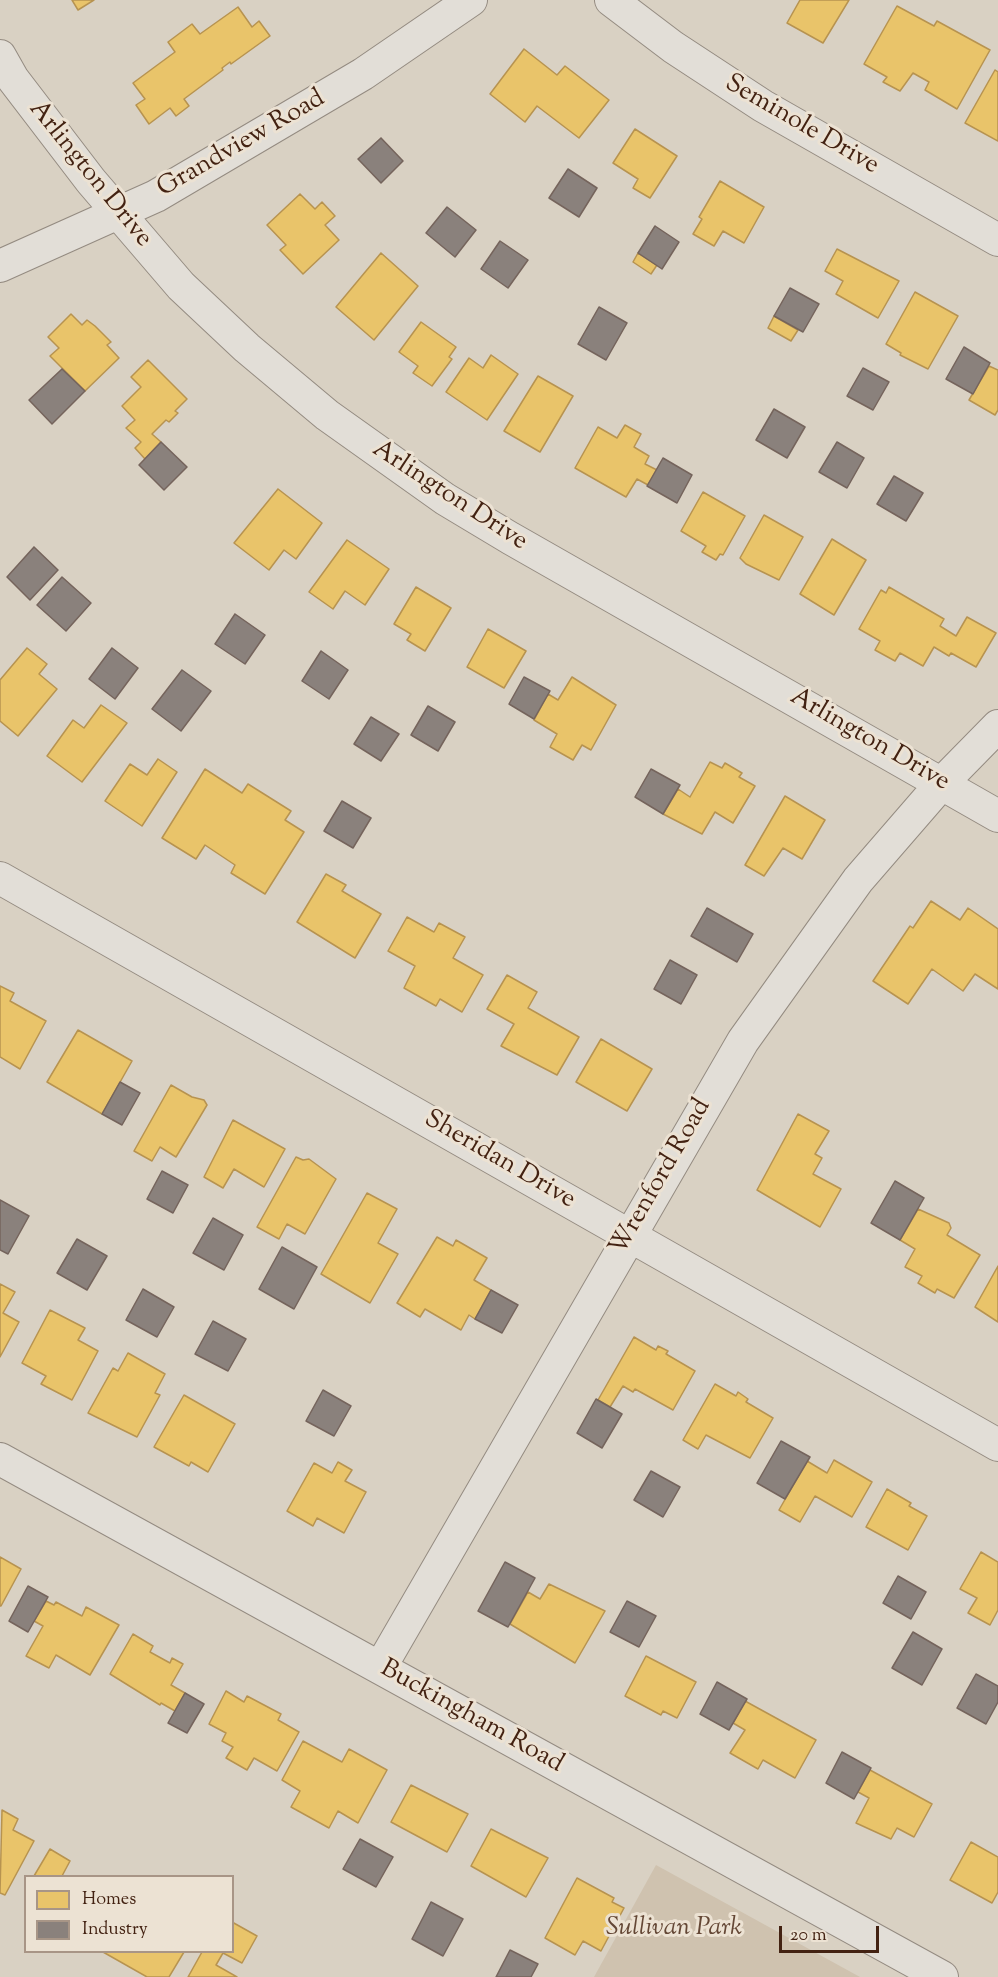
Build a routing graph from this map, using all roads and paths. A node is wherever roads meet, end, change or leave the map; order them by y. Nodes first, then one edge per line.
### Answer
1 (471, 0) edge
2 (611, 0) edge
3 (0, 56) edge
4 (117, 213) junction
5 (998, 240) edge
6 (0, 266) edge
7 (998, 726) edge
8 (942, 783) junction
9 (998, 816) edge
10 (0, 878) edge
11 (629, 1235) junction
12 (998, 1445) edge
13 (0, 1459) edge
14 (380, 1668) junction
15 (942, 1977) edge

1 - 4 street, Grandview Road
2 - 5 street, Seminole Drive
3 - 4 street, Arlington Drive
4 - 6 street, Grandview Road
4 - 8 street, Arlington Drive
7 - 8 street, Wrenford Road
8 - 9 street, Arlington Drive
8 - 11 street, Wrenford Road
10 - 11 street, Sheridan Drive
11 - 12 street, Sheridan Drive
11 - 14 street, Wrenford Road
13 - 14 street, Buckingham Road
14 - 15 street, Buckingham Road

